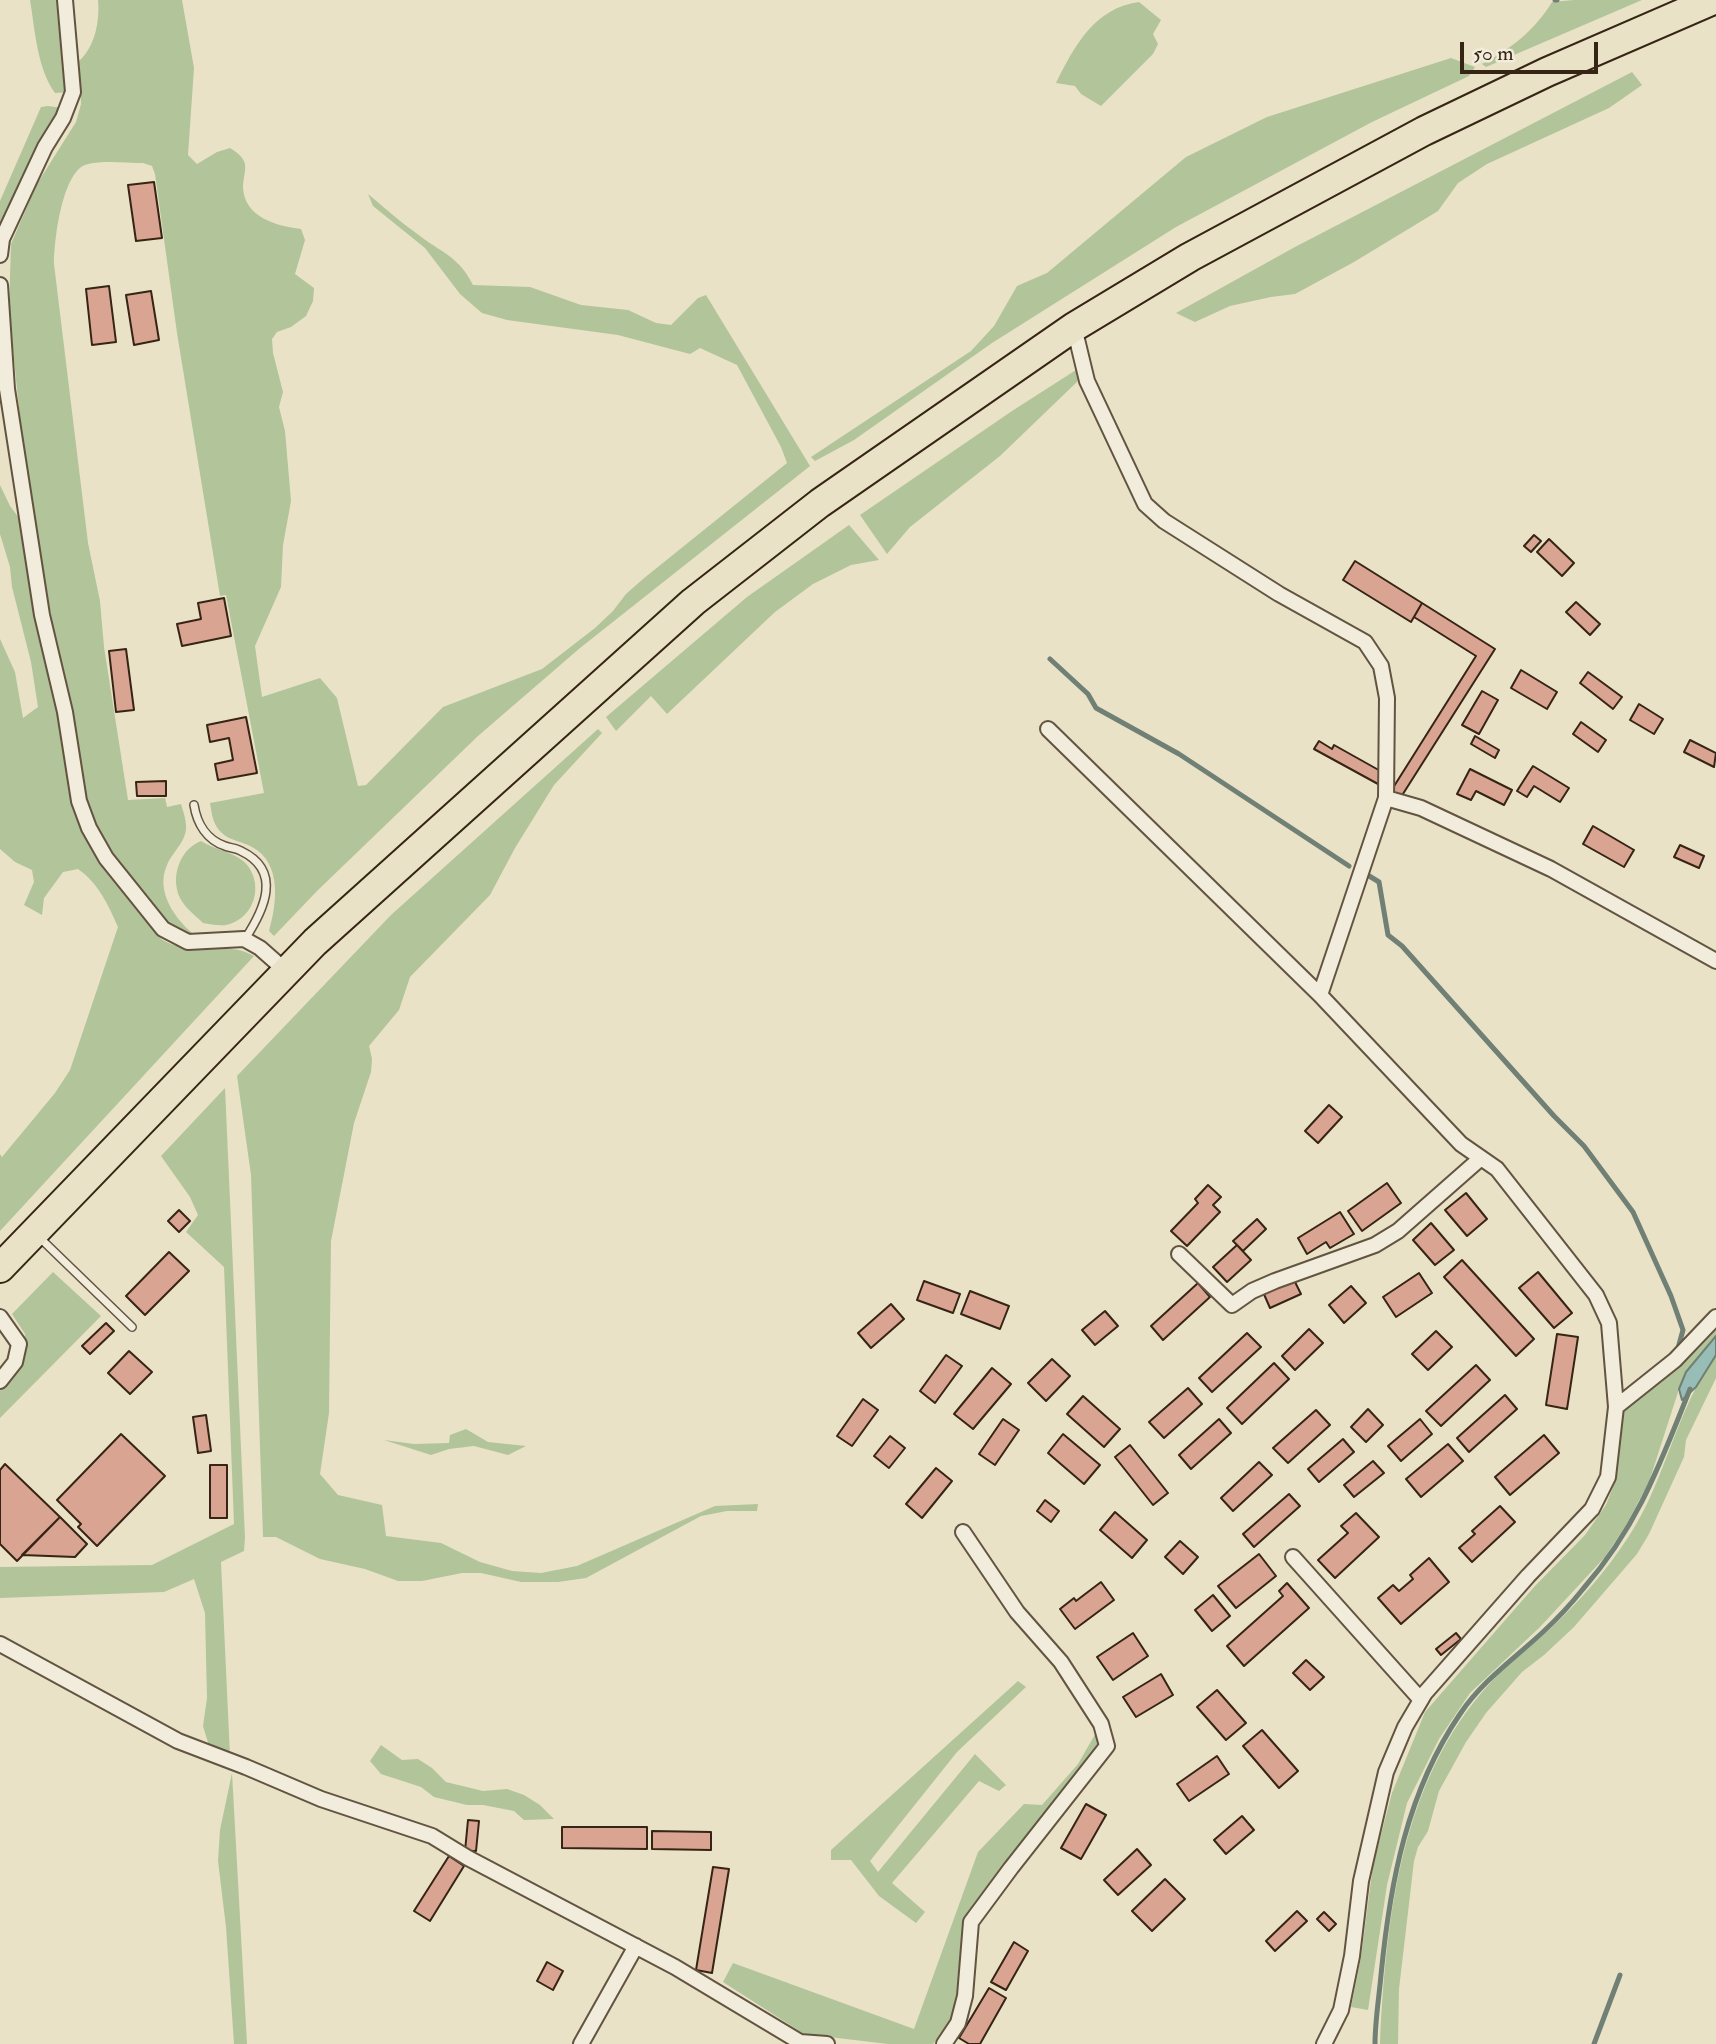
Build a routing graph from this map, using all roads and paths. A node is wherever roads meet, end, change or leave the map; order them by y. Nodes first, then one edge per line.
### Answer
1 (65, 0) edge
2 (1713, 0) edge
3 (0, 255) edge
4 (0, 285) edge
5 (1074, 327) junction
6 (1048, 729) dead end
7 (1386, 798) junction
8 (194, 805) dead end
9 (244, 939) junction
10 (1716, 961) edge
11 (286, 971) junction
12 (1320, 995) junction
13 (1481, 1158) junction
14 (34, 1232) junction
15 (1179, 1254) dead end
16 (0, 1268) edge
17 (0, 1317) edge
18 (1716, 1317) edge
19 (132, 1327) dead end
20 (0, 1381) edge
21 (1616, 1407) junction
22 (963, 1532) dead end
23 (1293, 1558) dead end
24 (0, 1644) edge
25 (1421, 1700) junction
26 (636, 1946) junction
27 (581, 2044) edge
28 (827, 2044) edge
29 (944, 2044) edge
30 (1324, 2044) edge

1 - 3 street
2 - 5 highway
4 - 9 street
5 - 7 street
5 - 11 highway
6 - 12 street
7 - 10 street
7 - 12 street
8 - 9 lane
9 - 11 street
11 - 14 highway
12 - 13 street
13 - 15 street
13 - 21 street
14 - 16 highway
14 - 19 lane
17 - 20 street
18 - 21 street
21 - 25 street
22 - 29 street
23 - 25 street
24 - 26 street
25 - 30 street
26 - 27 street
26 - 28 street

